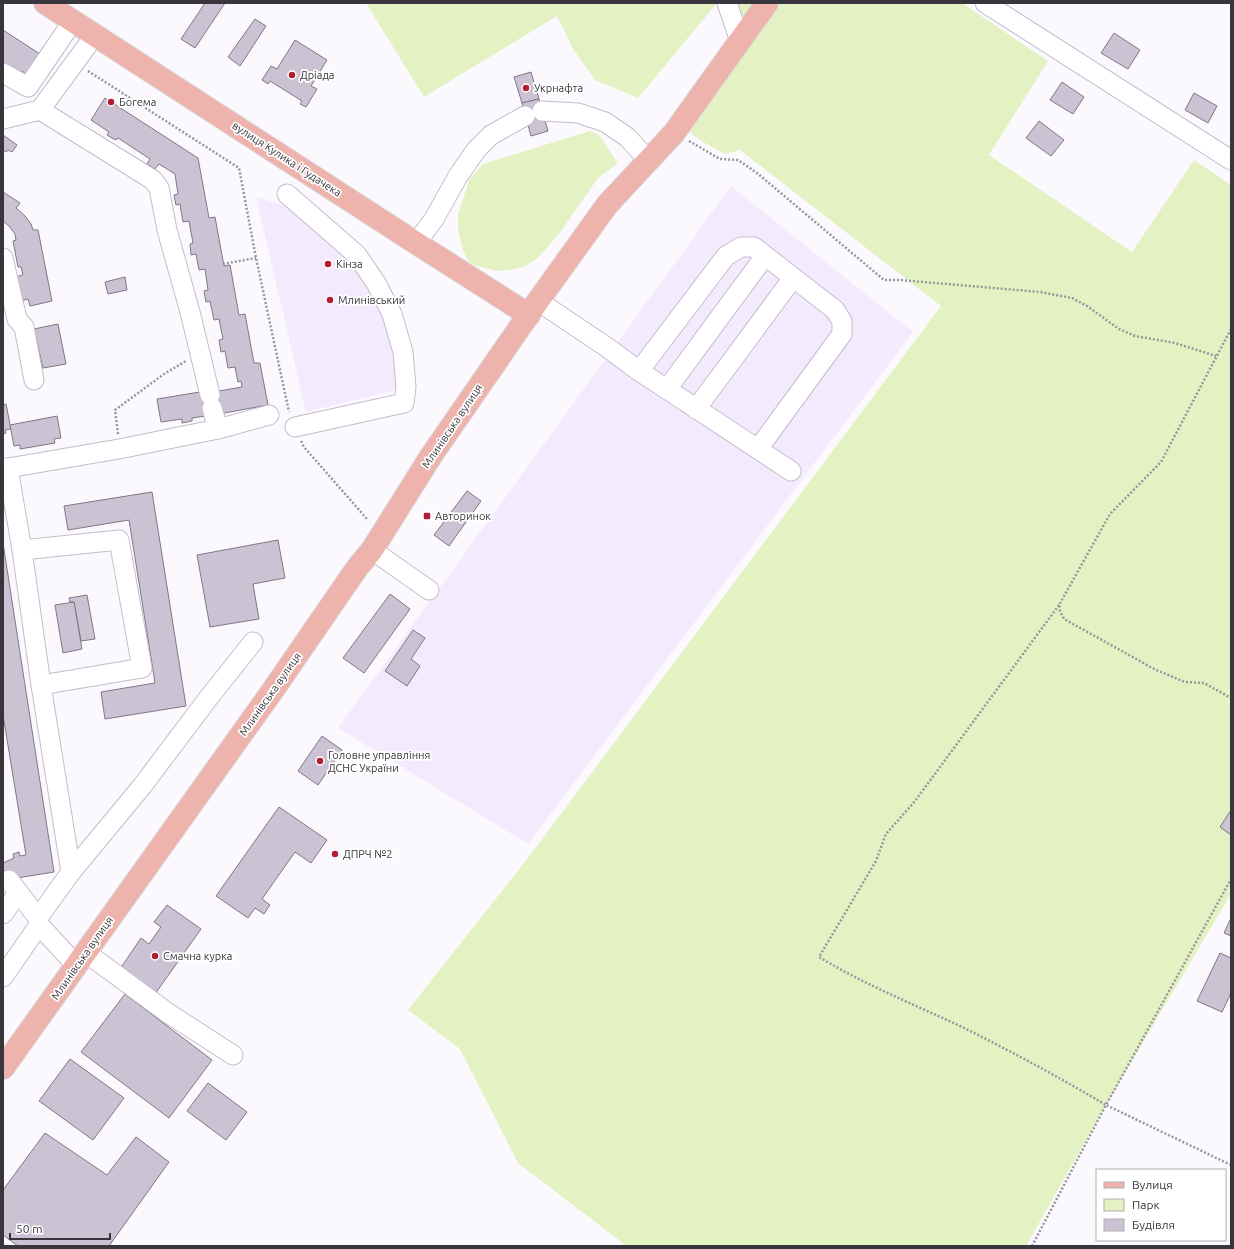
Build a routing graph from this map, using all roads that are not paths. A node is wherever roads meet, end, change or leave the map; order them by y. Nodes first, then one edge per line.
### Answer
1 (45, 3) edge
2 (727, 3) edge
3 (767, 3) edge
4 (985, 3) edge
5 (73, 21) junction
6 (95, 34) junction
7 (740, 41) junction
8 (3, 73) edge
9 (40, 110) junction
10 (3, 118) edge
11 (1231, 160) edge
12 (649, 161) junction
13 (301, 169) junction
14 (416, 243) junction
15 (765, 256) junction
16 (3, 258) edge
17 (793, 278) junction
18 (533, 308) junction
19 (10, 321) edge
20 (639, 371) junction
21 (34, 380) dead end
22 (667, 389) junction
23 (696, 409) junction
24 (268, 415) dead end
25 (295, 427) road end
26 (218, 429) junction
27 (758, 449) junction
28 (5, 468) edge
29 (791, 471) dead end
30 (22, 550) junction
31 (372, 550) junction
32 (429, 590) dead end
33 (253, 642) dead end
34 (41, 685) junction
35 (72, 872) junction
36 (3, 914) edge
37 (39, 922) junction
38 (80, 959) junction
39 (3, 977) edge
40 (233, 1055) dead end
41 (3, 1068) edge

1 - 5 main road, вулиця Кулика і Гудачека
2 - 7 street
3 - 7 main road, Млинівська вулиця
4 - 11 street
5 - 6 main road, вулиця Кулика і Гудачека
5 - 8 street
6 - 9 street
6 - 13 main road, вулиця Кулика і Гудачека
7 - 12 main road, Млинівська вулиця
9 - 10 street
9 - 26 street
12 - 14 street
12 - 18 main road, Млинівська вулиця
13 - 14 main road, вулиця Кулика і Гудачека
13 - 25 street
14 - 18 main road, вулиця Кулика і Гудачека
15 - 17 street
15 - 20 street
15 - 22 street
16 - 19 street
17 - 23 street
17 - 27 street
18 - 20 street
18 - 31 main road, Млинівська вулиця
19 - 21 street
20 - 22 street
22 - 23 street
23 - 27 street
24 - 26 street
26 - 28 street
27 - 29 street
28 - 30 street
30 - 34 street
30 - 34 street
31 - 32 street
31 - 38 main road, Млинівська вулиця
33 - 35 street
34 - 35 street
35 - 37 street
36 - 37 street
37 - 38 street
37 - 39 street
38 - 40 street
38 - 41 main road, Млинівська вулиця

